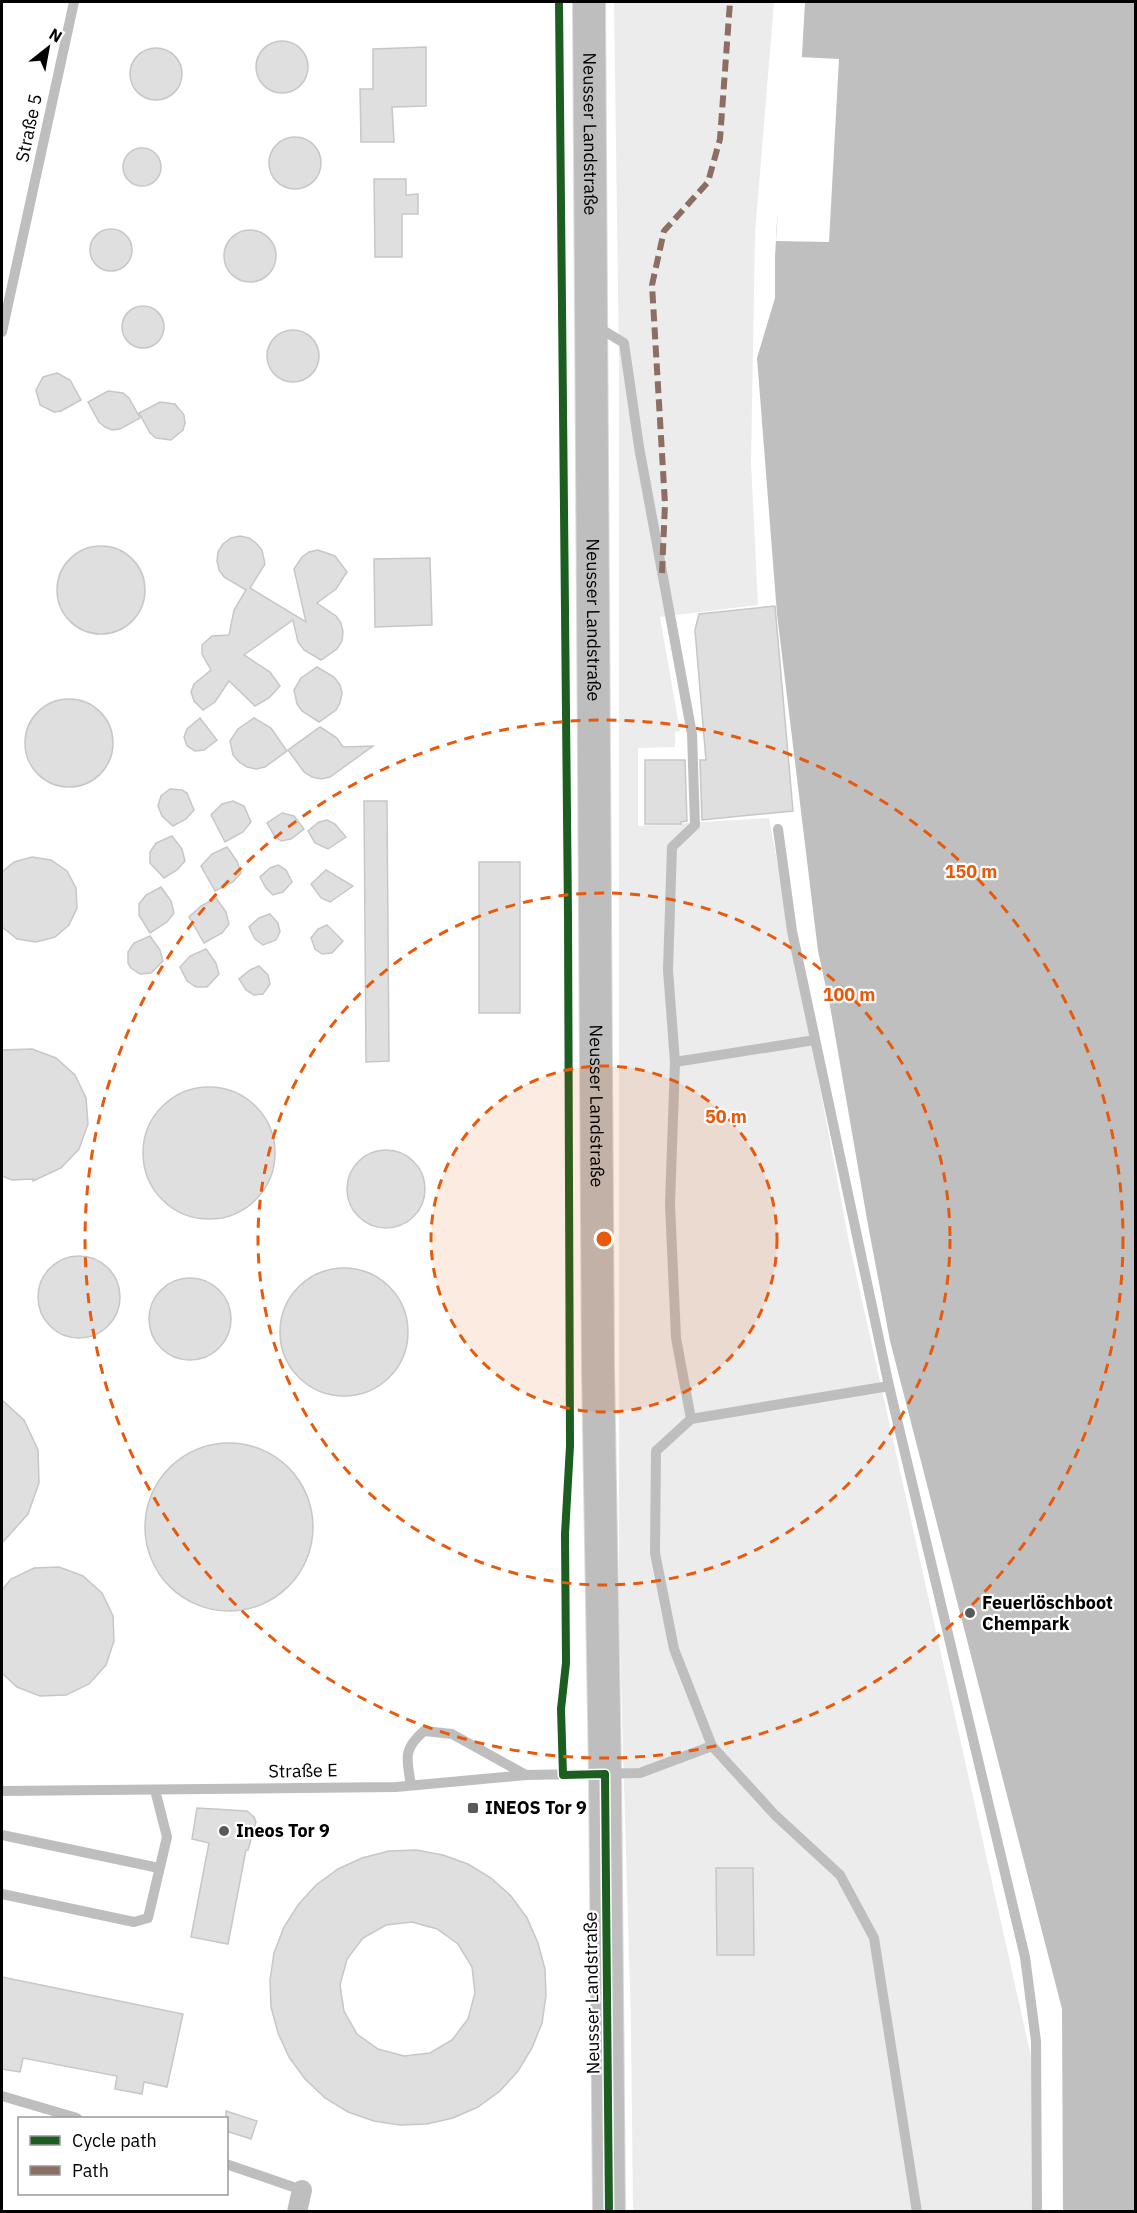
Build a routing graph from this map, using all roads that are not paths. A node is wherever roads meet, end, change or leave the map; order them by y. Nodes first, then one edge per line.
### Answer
1 (74, 2) edge
2 (589, 2) edge
3 (592, 323) junction
4 (2, 332) edge
5 (778, 829) dead end
6 (815, 1040) junction
7 (675, 1062) junction
8 (889, 1386) junction
9 (691, 1419) junction
10 (712, 1746) junction
11 (605, 1774) junction
12 (526, 1775) junction
13 (411, 1785) junction
14 (155, 1790) junction
15 (2, 1791) edge
16 (2, 1835) edge
17 (159, 1868) junction
18 (2, 1894) edge
19 (2, 2096) edge
20 (74, 2117) edge
21 (228, 2165) edge
22 (302, 2190) joint
23 (297, 2211) edge
24 (609, 2211) edge
25 (917, 2211) edge
26 (1038, 2211) edge

1 - 4 lane, Straße 5
2 - 3 main road, Neusser Landstraße
3 - 7 lane
3 - 11 main road, Neusser Landstraße
5 - 6 lane
6 - 7 lane
6 - 8 lane
7 - 9 lane
8 - 9 lane
8 - 26 lane
9 - 10 lane
10 - 11 lane, Straße E
10 - 25 lane
11 - 12 lane, Straße E
11 - 24 main road, Neusser Landstraße
12 - 13 lane, Straße E
12 - 13 lane
13 - 14 lane, Straße E
14 - 15 lane, Straße E
14 - 17 lane
16 - 17 lane
17 - 18 lane
19 - 20 lane
21 - 22 lane
22 - 23 street

